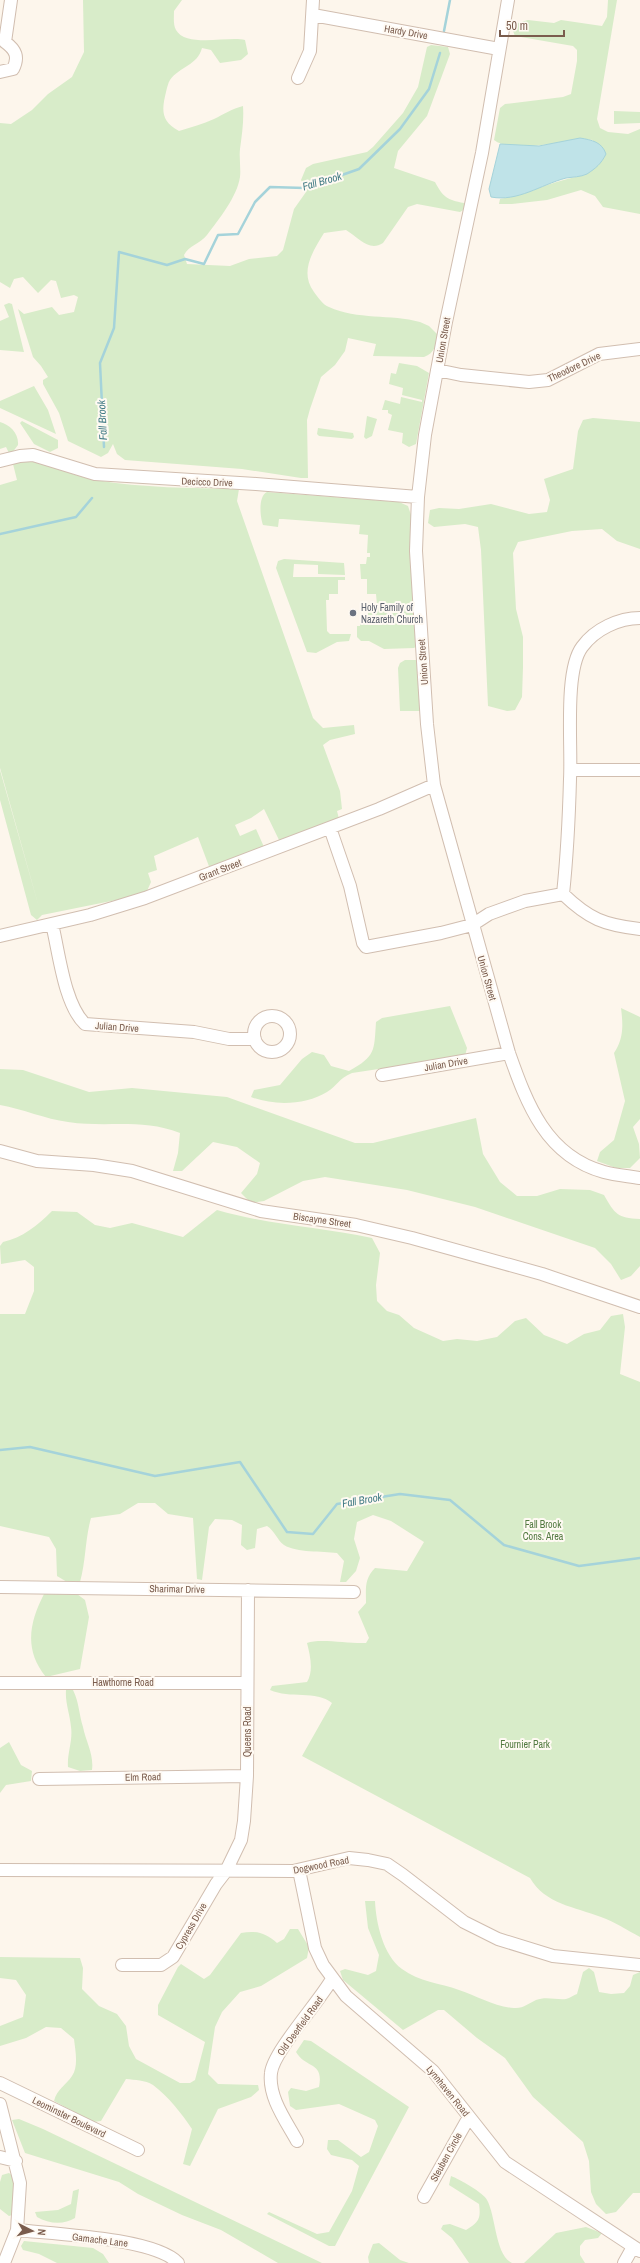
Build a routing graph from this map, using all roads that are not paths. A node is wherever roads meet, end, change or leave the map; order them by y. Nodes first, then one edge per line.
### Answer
1 (11, 0) edge
2 (313, 0) edge
3 (508, 0) edge
4 (313, 15) junction
5 (2, 43) edge
6 (498, 49) junction
7 (0, 72) edge
8 (298, 78) dead end
9 (640, 349) edge
10 (437, 370) junction
11 (0, 461) edge
12 (418, 497) junction
13 (640, 618) edge
14 (570, 770) junction
15 (640, 770) edge
16 (434, 785) junction
17 (330, 828) junction
18 (563, 894) junction
19 (52, 924) junction
20 (472, 925) junction
21 (640, 929) edge
22 (0, 936) edge
23 (255, 1039) dead end
24 (509, 1053) junction
25 (382, 1075) dead end
26 (0, 1152) edge
27 (640, 1178) edge
28 (640, 1307) edge
29 (0, 1588) edge
30 (248, 1590) junction
31 (354, 1592) dead end
32 (0, 1683) edge
33 (247, 1683) junction
34 (247, 1776) junction
35 (39, 1779) dead end
36 (0, 1870) edge
37 (299, 1870) junction
38 (226, 1871) junction
39 (122, 1965) dead end
40 (640, 1965) edge
41 (332, 1979) junction
42 (0, 2083) edge
43 (0, 2104) edge
44 (469, 2117) junction
45 (297, 2140) dead end
46 (138, 2150) dead end
47 (0, 2158) edge
48 (16, 2161) junction
49 (424, 2197) dead end
50 (17, 2230) junction
51 (636, 2249) edge
52 (4, 2263) edge
53 (178, 2263) edge
54 (624, 2263) edge

1 - 5 street
2 - 4 street
3 - 6 street, Union Street
4 - 6 street, Hardy Drive
4 - 8 street
5 - 7 street
6 - 10 street, Union Street
9 - 10 street, Theodore Drive
10 - 12 street, Union Street
11 - 12 street, Decicco Drive
12 - 16 street, Union Street
13 - 14 street
14 - 15 street
14 - 18 street
16 - 17 street, Grant Street
16 - 20 street, Union Street
17 - 19 street, Grant Street
17 - 20 street
18 - 20 street
18 - 21 street
19 - 22 street, Grant Street
19 - 23 street, Julian Drive
20 - 24 street, Union Street
24 - 25 street, Julian Drive
24 - 27 street, Union Street
26 - 28 street, Biscayne Street
29 - 30 street, Sharimar Drive
30 - 31 street, Sharimar Drive
30 - 33 street, Queens Road
32 - 33 street, Hawthorne Road
33 - 34 street, Queens Road
34 - 35 street, Elm Road
34 - 38 street, Queens Road
36 - 38 street, Dogwood Road
37 - 38 street, Dogwood Road
37 - 40 street, Dogwood Road
37 - 41 street, Lynnhaven Road
38 - 39 street, Cypress Drive
41 - 44 street, Lynnhaven Road
41 - 45 street, Old Deerfield Road
42 - 46 street, Leominster Boulevard
43 - 48 street
44 - 49 street, Steuben Circle
44 - 51 street, Lynnhaven Road
47 - 48 street
48 - 50 street
50 - 52 street
50 - 53 street, Gamache Lane
51 - 54 street

